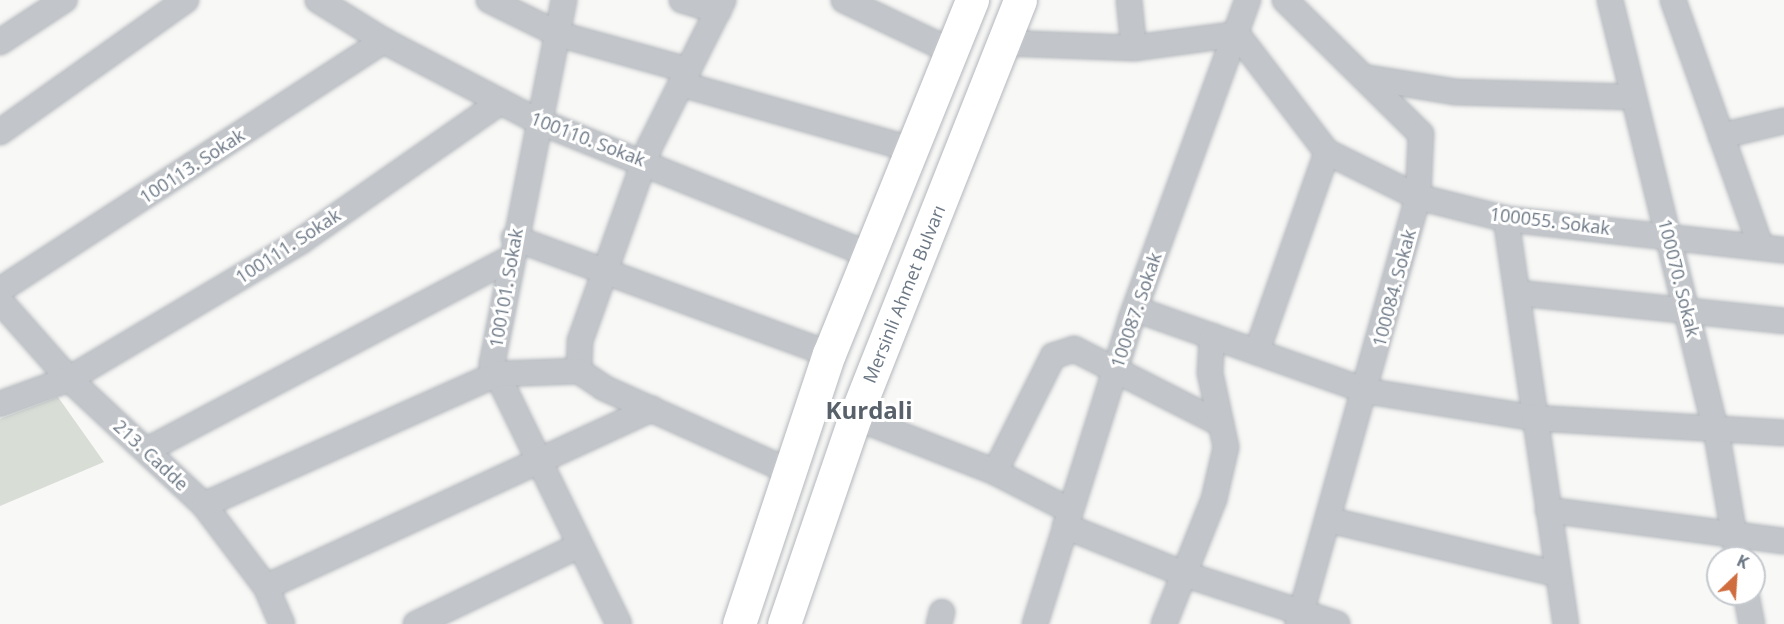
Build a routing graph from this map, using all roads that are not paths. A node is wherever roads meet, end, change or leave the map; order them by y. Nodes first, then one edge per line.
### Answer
1 (64, 0) edge
2 (186, 0) edge
3 (318, 0) edge
4 (489, 0) edge
5 (564, 0) edge
6 (682, 0) edge
7 (843, 0) edge
8 (972, 0) edge
9 (1020, 0) edge
10 (1129, 0) edge
11 (1248, 0) edge
12 (1285, 0) edge
13 (1611, 0) edge
14 (1673, 0) edge
15 (720, 6) edge
16 (558, 34) junction
17 (1237, 34) junction
18 (384, 41) junction
19 (0, 42) edge
20 (1003, 43) junction
21 (1134, 48) junction
22 (951, 51) junction
23 (685, 77) junction
24 (1369, 78) junction
25 (1633, 97) junction
26 (500, 102) junction
27 (538, 121) junction
28 (1784, 122) edge
29 (0, 132) edge
30 (1721, 136) junction
31 (910, 149) junction
32 (1327, 152) junction
33 (645, 161) junction
34 (1418, 197) junction
35 (1506, 219) junction
36 (1668, 235) junction
37 (1760, 244) junction
38 (512, 248) junction
39 (1784, 250) edge
40 (869, 255) junction
41 (604, 275) junction
42 (0, 290) edge
43 (1518, 292) junction
44 (0, 302) edge
45 (1687, 308) junction
46 (1135, 309) junction
47 (1784, 321) edge
48 (1212, 336) junction
49 (1257, 351) junction
50 (828, 354) junction
51 (1115, 368) junction
52 (579, 371) junction
53 (497, 374) junction
54 (69, 380) junction
55 (1366, 391) junction
56 (0, 404) edge
57 (652, 410) junction
58 (855, 417) junction
59 (1534, 418) junction
60 (1221, 424) junction
61 (1716, 430) junction
62 (1784, 433) edge
63 (147, 450) junction
64 (538, 462) junction
65 (789, 471) junction
66 (995, 472) junction
67 (204, 505) junction
68 (1548, 510) junction
69 (1067, 518) junction
70 (1329, 520) junction
71 (1784, 542) edge
72 (578, 546) junction
73 (1731, 546) edge
74 (1736, 546) edge
75 (1746, 546) edge
76 (1184, 574) junction
77 (1558, 574) junction
78 (266, 586) junction
79 (1748, 606) edge
80 (1301, 618) edge
81 (282, 624) edge
82 (416, 624) edge
83 (619, 624) edge
84 (739, 624) edge
85 (784, 624) edge
86 (1035, 624) edge
87 (1164, 624) edge
88 (1337, 624) edge
89 (1566, 624) edge
90 (1752, 624) edge

1 - 19 street
2 - 29 street
3 - 18 street, 100110. Sokak
4 - 16 street
5 - 16 street, 100101. Sokak
6 - 15 street
7 - 22 street
8 - 22 main road
9 - 20 main road, Mersinli Ahmet Bulvarı
10 - 21 street
11 - 17 street, 100087. Sokak
12 - 24 street, 100084. Sokak
13 - 25 street, 100070. Sokak
14 - 30 street
15 - 23 street
16 - 23 street
16 - 27 street, 100101. Sokak
17 - 21 street
17 - 32 street, 100055. Sokak
17 - 46 street, 100087. Sokak
18 - 26 street, 100110. Sokak
18 - 42 street, 100113. Sokak
20 - 21 street
20 - 58 main road, Mersinli Ahmet Bulvarı
22 - 31 main road
23 - 31 street
23 - 33 street
24 - 25 street
24 - 34 street, 100084. Sokak
25 - 36 street, 100070. Sokak
26 - 27 street, 100110. Sokak
26 - 54 street, 100111. Sokak
27 - 33 street, 100110. Sokak
27 - 38 street, 100101. Sokak
28 - 30 street
30 - 37 street
31 - 40 main road
32 - 34 street, 100055. Sokak
32 - 49 street
33 - 40 street, 100110. Sokak
33 - 41 street
34 - 35 street, 100055. Sokak
34 - 55 street, 100084. Sokak
35 - 36 street, 100055. Sokak
35 - 43 street
36 - 37 street, 100055. Sokak
36 - 45 street, 100070. Sokak
37 - 39 street, 100055. Sokak
38 - 41 street
38 - 53 street, 100101. Sokak
38 - 63 street
40 - 50 main road
41 - 50 street
41 - 52 street
43 - 45 street
43 - 59 street
44 - 54 street, 213. Cadde
45 - 47 street
45 - 61 street, 100070. Sokak
46 - 48 street
46 - 51 street, 100087. Sokak
48 - 49 street
48 - 60 street
49 - 55 street
50 - 65 main road
51 - 60 street
51 - 66 street
51 - 69 street, 100087. Sokak
52 - 53 street
52 - 57 street
53 - 64 street, 100101. Sokak
53 - 67 street
54 - 56 street, 100111. Sokak
54 - 63 street, 213. Cadde
55 - 59 street
55 - 70 street, 100084. Sokak
57 - 64 street
57 - 65 street
58 - 66 street
58 - 85 main road, Mersinli Ahmet Bulvarı
59 - 61 street
59 - 68 street
60 - 76 street
61 - 62 street
61 - 74 street, 100070. Sokak
63 - 67 street, 213. Cadde
64 - 72 street, 100101. Sokak
64 - 78 street
65 - 84 main road
66 - 69 street
67 - 78 street, 213. Cadde
68 - 73 street
68 - 77 street
69 - 76 street
69 - 86 street, 100087. Sokak
70 - 77 street
70 - 80 street, 100084. Sokak
71 - 75 street
72 - 82 street
72 - 83 street, 100101. Sokak
76 - 80 street
76 - 87 street
77 - 89 street
78 - 81 street, 213. Cadde
79 - 90 street
80 - 88 street

